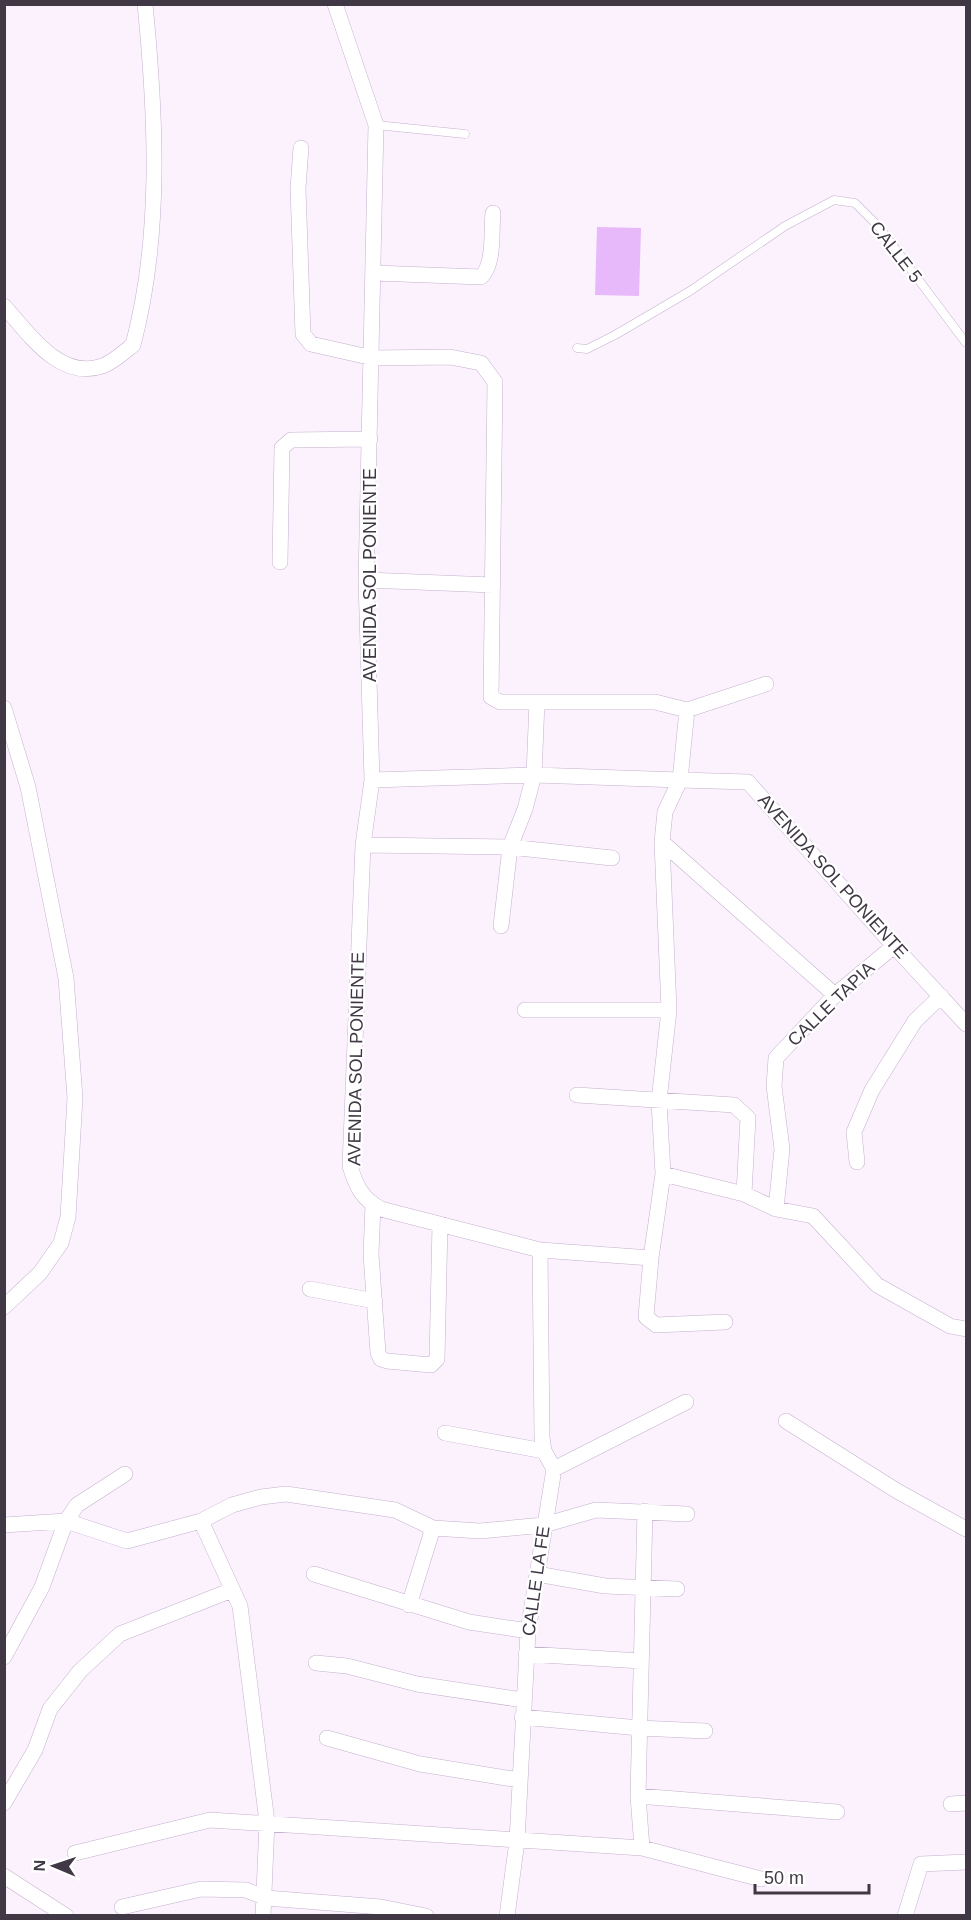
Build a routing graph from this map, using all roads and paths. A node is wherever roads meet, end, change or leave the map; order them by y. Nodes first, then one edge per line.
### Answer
1 (144, 4) edge
2 (335, 4) edge
3 (376, 125) junction
4 (465, 134) dead end
5 (301, 148) dead end
6 (493, 213) dead end
7 (374, 273) junction
8 (4, 306) edge
9 (966, 343) edge
10 (577, 348) dead end
11 (373, 358) junction
12 (370, 439) junction
13 (280, 562) dead end
14 (366, 580) junction
15 (493, 585) junction
16 (766, 684) dead end
17 (537, 702) junction
18 (4, 708) edge
19 (687, 710) junction
20 (534, 776) junction
21 (372, 780) junction
22 (680, 780) junction
23 (662, 842) junction
24 (363, 845) junction
25 (510, 847) junction
26 (612, 858) dead end
27 (501, 926) dead end
28 (894, 946) junction
29 (836, 995) junction
30 (941, 996) junction
31 (525, 1010) dead end
32 (669, 1010) junction
33 (966, 1024) edge
34 (577, 1095) dead end
35 (659, 1101) junction
36 (856, 1162) dead end
37 (663, 1174) junction
38 (744, 1194) junction
39 (373, 1205) junction
40 (776, 1209) junction
41 (440, 1224) junction
42 (540, 1250) junction
43 (651, 1258) junction
44 (310, 1289) dead end
45 (375, 1301) junction
46 (4, 1306) edge
47 (724, 1322) dead end
48 (966, 1329) edge
49 (686, 1402) dead end
50 (786, 1421) dead end
51 (445, 1433) dead end
52 (544, 1450) junction
53 (554, 1469) junction
54 (125, 1474) dead end
55 (645, 1511) junction
56 (687, 1514) dead end
57 (66, 1521) junction
58 (201, 1521) junction
59 (4, 1524) edge
60 (544, 1525) junction
61 (433, 1528) junction
62 (966, 1529) edge
63 (314, 1574) dead end
64 (537, 1574) junction
65 (643, 1587) junction
66 (677, 1589) dead end
67 (232, 1590) junction
68 (409, 1605) junction
69 (528, 1631) junction
70 (526, 1654) junction
71 (4, 1657) edge
72 (641, 1661) junction
73 (316, 1663) dead end
74 (523, 1700) junction
75 (522, 1716) junction
76 (639, 1728) junction
77 (705, 1731) dead end
78 (327, 1738) dead end
79 (519, 1780) junction
80 (638, 1796) junction
81 (4, 1803) edge
82 (837, 1812) dead end
83 (267, 1822) junction
84 (517, 1841) junction
85 (642, 1848) junction
86 (75, 1853) dead end
87 (966, 1862) edge
88 (4, 1876) edge
89 (761, 1878) dead end
90 (266, 1898) junction
91 (122, 1907) dead end
92 (66, 1916) edge
93 (263, 1916) edge
94 (426, 1916) edge
95 (507, 1916) edge
96 (905, 1916) edge

1 - 8 street
2 - 3 street, AVENIDA SOL PONIENTE
3 - 4 lane
3 - 7 street, AVENIDA SOL PONIENTE
5 - 11 street
6 - 7 street
7 - 11 street, AVENIDA SOL PONIENTE
9 - 10 lane, CALLE 5
11 - 12 street, AVENIDA SOL PONIENTE
11 - 15 street
12 - 13 street
12 - 14 street, AVENIDA SOL PONIENTE
14 - 15 street
14 - 21 street, AVENIDA SOL PONIENTE
15 - 17 street
16 - 19 street
17 - 19 street
17 - 20 street
18 - 46 street
19 - 22 street
20 - 21 street, AVENIDA SOL PONIENTE
20 - 22 street, AVENIDA SOL PONIENTE
20 - 25 street
21 - 24 street, AVENIDA SOL PONIENTE
22 - 23 street
22 - 28 street, AVENIDA SOL PONIENTE
23 - 29 street
23 - 32 street
24 - 25 street
24 - 39 street, AVENIDA SOL PONIENTE
25 - 26 street
25 - 27 street
28 - 29 street, CALLE TAPIA
28 - 30 street, AVENIDA SOL PONIENTE
29 - 40 street, CALLE TAPIA
30 - 33 street, AVENIDA SOL PONIENTE
30 - 36 street
31 - 32 street
32 - 35 street
34 - 35 street
35 - 37 street
35 - 38 street
37 - 38 street
37 - 43 street
38 - 40 street
39 - 41 street
39 - 45 street
40 - 48 street
41 - 42 street
41 - 45 street
42 - 43 street
42 - 52 street
43 - 47 street
44 - 45 street
49 - 53 street
50 - 62 street
51 - 52 street
52 - 53 street
53 - 60 street, CALLE LA FE
54 - 57 street
55 - 56 street
55 - 60 street
55 - 65 street
57 - 58 street
57 - 59 street
57 - 71 street
58 - 61 street
58 - 67 street
60 - 61 street
60 - 64 street, CALLE LA FE
61 - 68 street
63 - 68 street
64 - 65 street
64 - 69 street, CALLE LA FE
65 - 66 street
65 - 72 street
67 - 81 street
67 - 83 street
68 - 69 street
69 - 70 street, CALLE LA FE
70 - 72 street
70 - 74 street, CALLE LA FE
72 - 76 street
73 - 74 street
74 - 75 street, CALLE LA FE
75 - 76 street
75 - 79 street, CALLE LA FE
76 - 77 street
76 - 80 street
78 - 79 street
79 - 84 street, CALLE LA FE
80 - 82 street
80 - 85 street
83 - 84 street
83 - 86 street
83 - 90 street
84 - 85 street
84 - 95 street, CALLE LA FE
85 - 89 street
87 - 96 street
88 - 92 street
90 - 91 street
90 - 93 street
90 - 94 street

